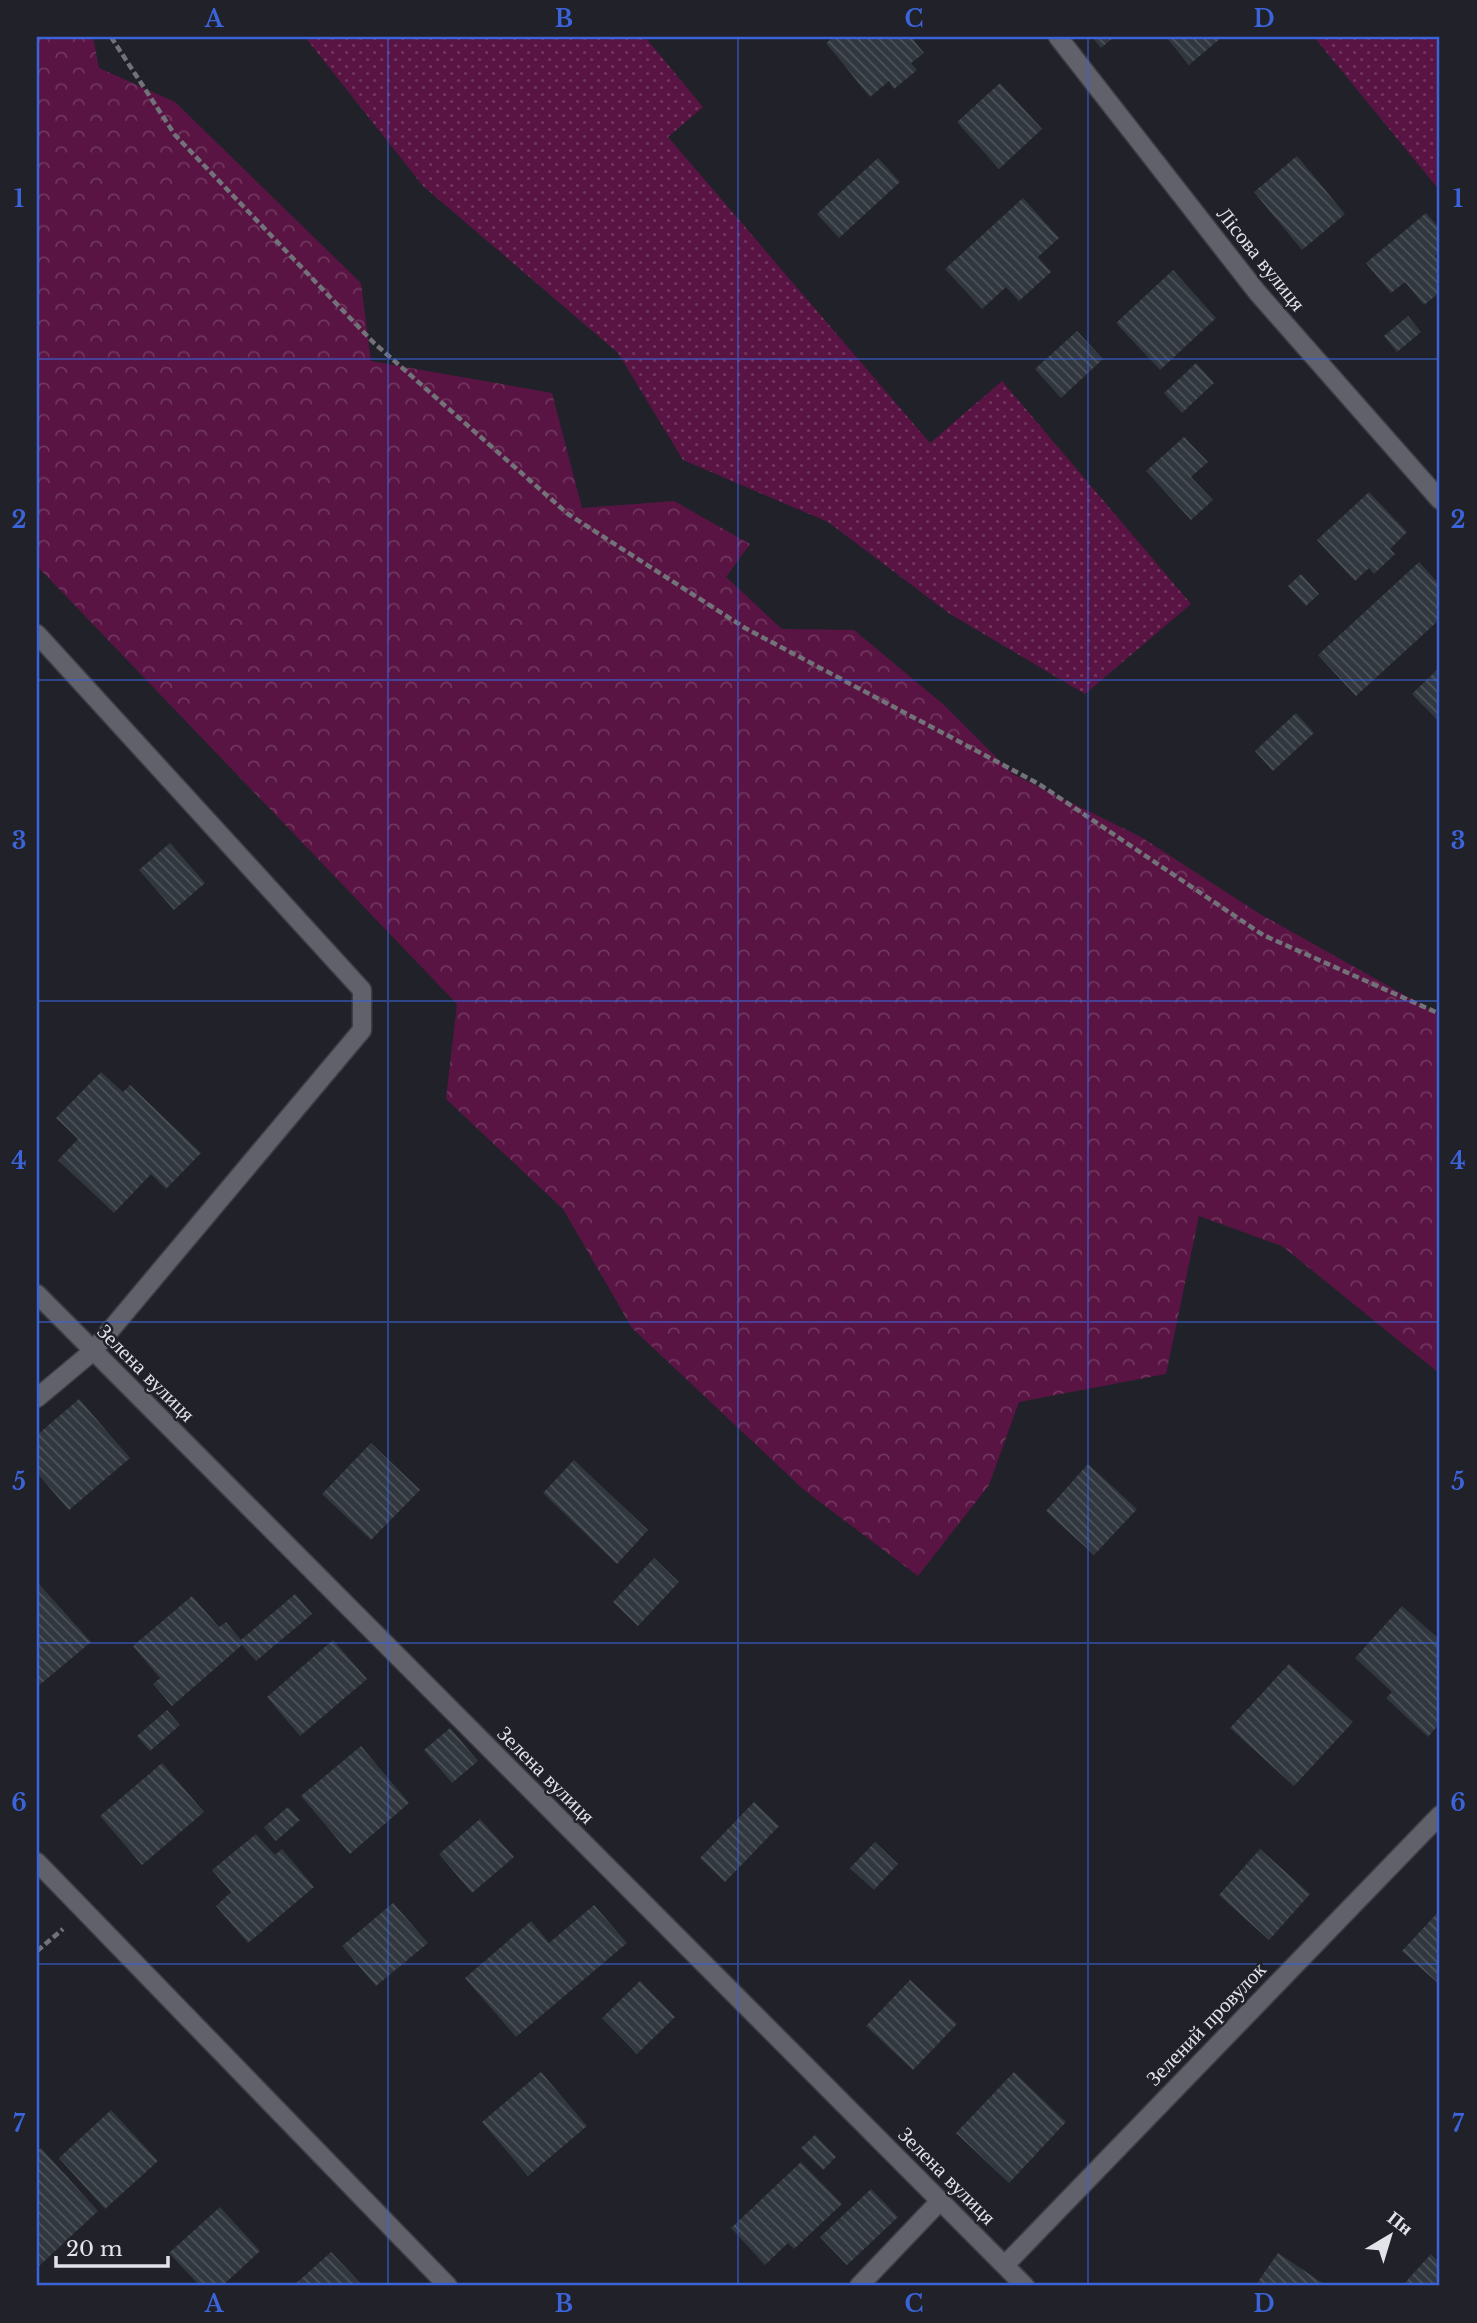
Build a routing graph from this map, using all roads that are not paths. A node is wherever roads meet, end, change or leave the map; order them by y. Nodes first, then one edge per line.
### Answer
1 (1058, 37) edge
2 (1440, 500) edge
3 (37, 634) edge
4 (37, 1294) edge
5 (92, 1352) junction
6 (37, 1398) edge
7 (1440, 1815) edge
8 (37, 1862) edge
9 (940, 2202) junction
10 (1005, 2265) junction
11 (448, 2286) edge
12 (859, 2286) edge
13 (1025, 2286) edge

1 - 2 street, Лісова вулиця
3 - 5 street
4 - 5 street, Зелена вулиця
5 - 6 street
5 - 9 street, Зелена вулиця
7 - 10 street, Зелений провулок
8 - 11 street
9 - 10 street, Зелена вулиця
9 - 12 street
10 - 13 street, Зелена вулиця

